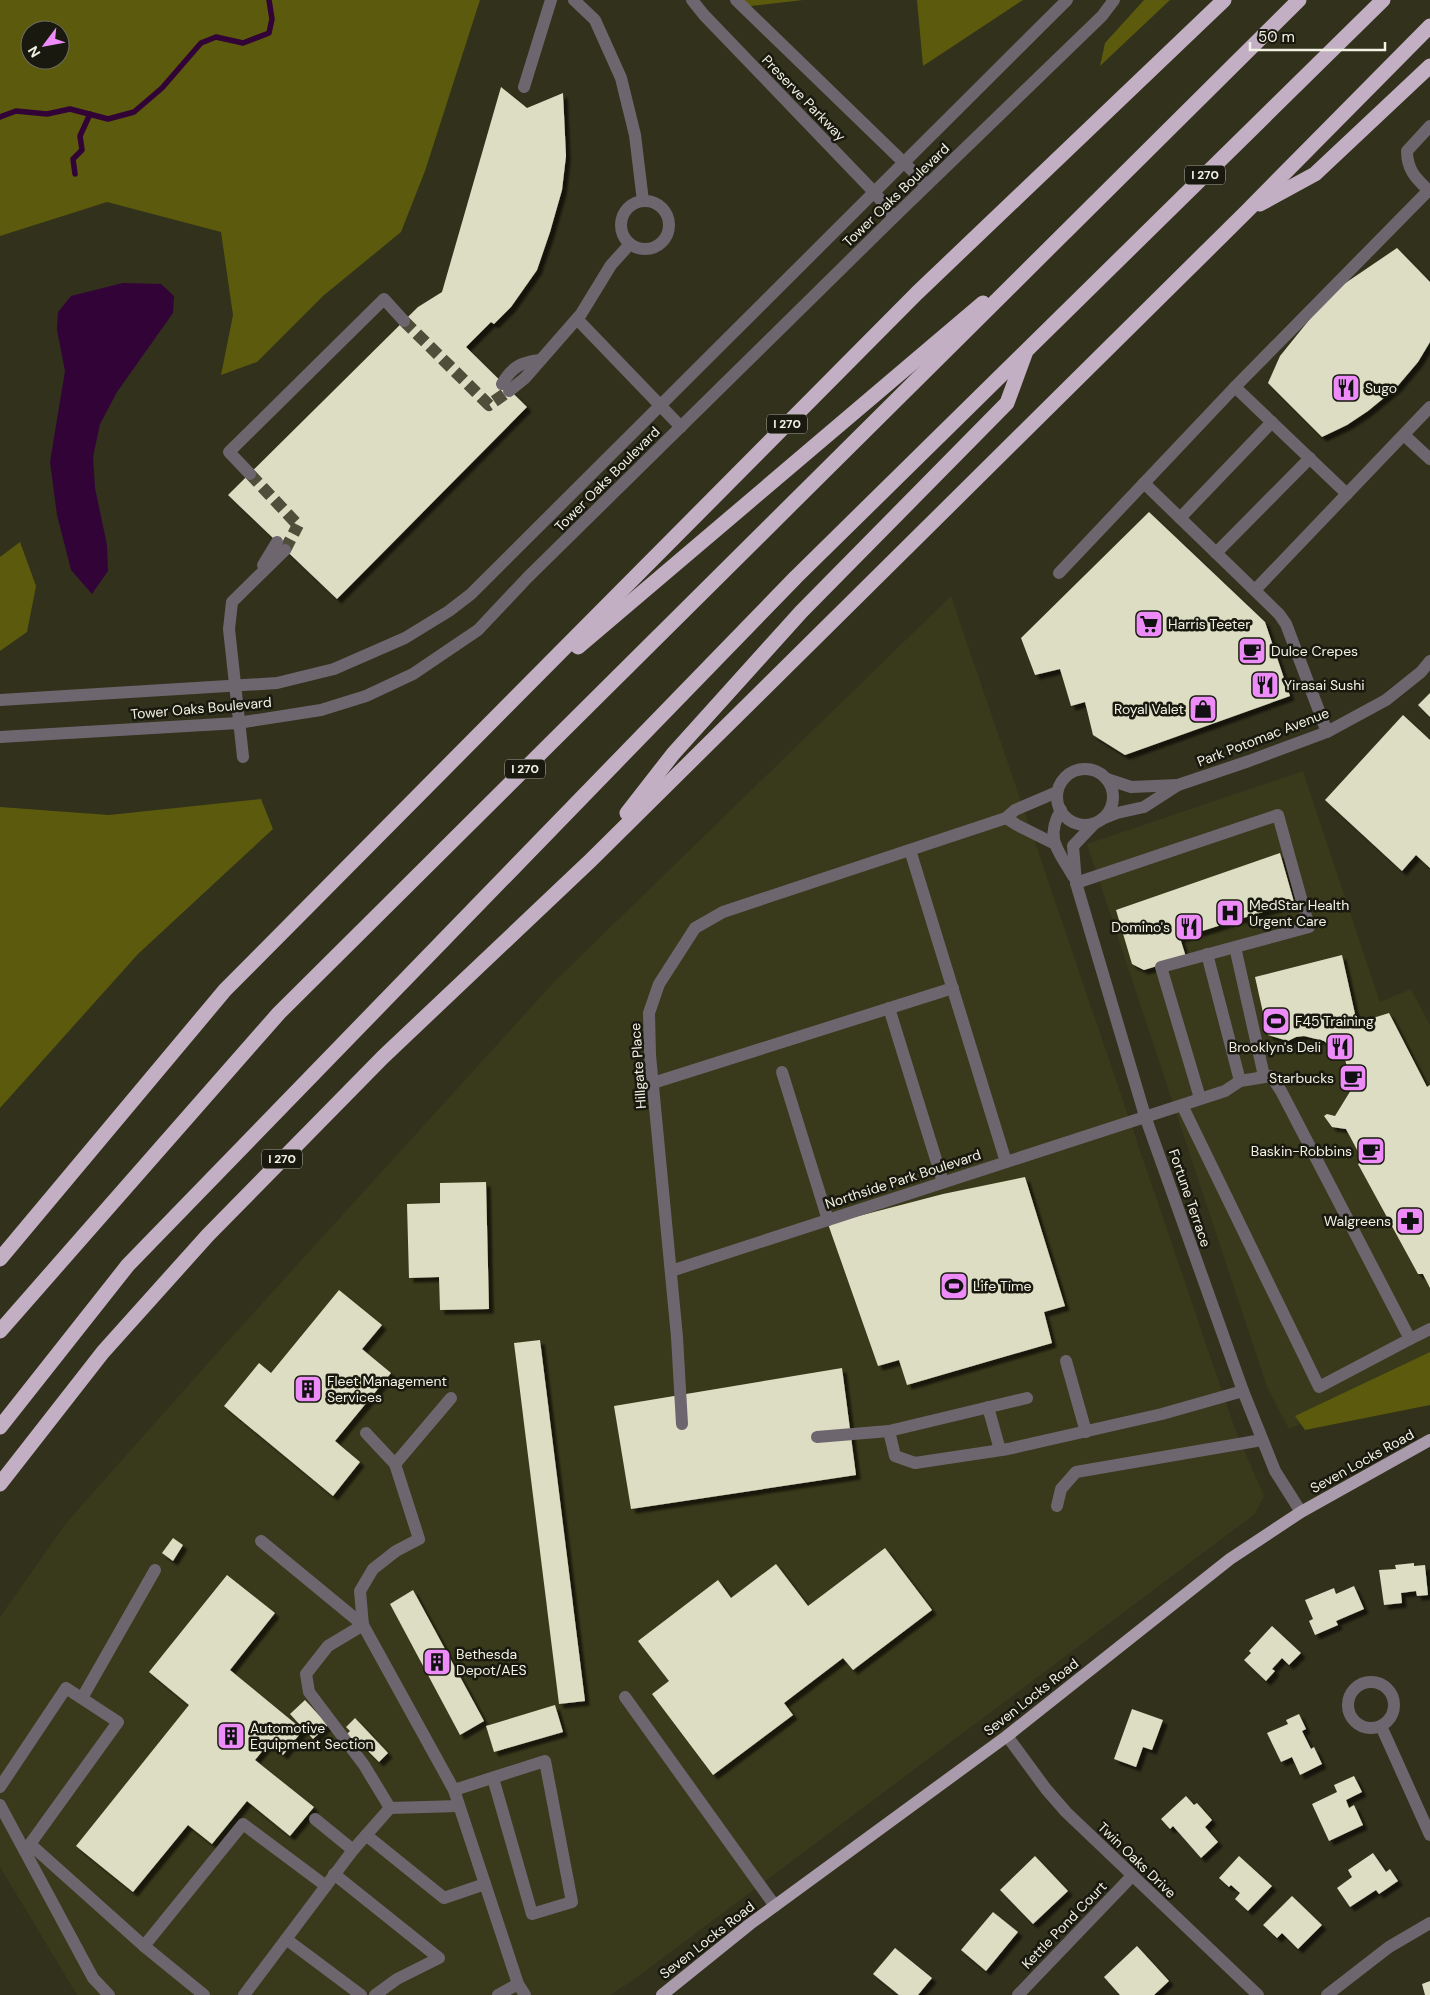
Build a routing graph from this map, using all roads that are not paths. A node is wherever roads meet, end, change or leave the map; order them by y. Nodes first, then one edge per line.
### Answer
1 (551, 0) edge
2 (574, 0) edge
3 (692, 0) edge
4 (736, 0) edge
5 (1067, 0) edge
6 (1114, 0) edge
7 (1224, 0) edge
8 (1299, 0) edge
9 (1383, 0) edge
10 (1430, 26) edge
11 (1430, 66) edge
12 (524, 87) dead end
13 (1430, 126) edge
14 (905, 164) junction
15 (927, 185) junction
16 (1429, 191) edge
17 (875, 193) junction
18 (643, 201) junction
19 (1246, 212) junction
20 (894, 217) junction
21 (1072, 227) junction
22 (630, 244) junction
23 (577, 319) junction
24 (404, 321) tunnel mouth
25 (1027, 350) junction
26 (506, 387) tunnel mouth
27 (1235, 387) junction
28 (660, 405) junction
29 (1430, 408) edge
30 (1272, 422) junction
31 (681, 427) junction
32 (1404, 435) junction
33 (1310, 458) junction
34 (1430, 459) edge
35 (250, 474) tunnel mouth
36 (1144, 483) junction
37 (1347, 494) junction
38 (1180, 518) junction
39 (281, 546) tunnel mouth
40 (1216, 553) junction
41 (1058, 573) dead end
42 (1255, 590) junction
43 (1430, 661) edge
44 (235, 686) junction
45 (0, 700) edge
46 (499, 715) junction
47 (238, 723) junction
48 (1327, 732) junction
49 (0, 737) edge
50 (243, 757) dead end
51 (1107, 779) junction
52 (1178, 785) junction
53 (1057, 792) junction
54 (1060, 810) junction
55 (1006, 818) junction
56 (1098, 822) junction
57 (1054, 843) junction
58 (910, 850) junction
59 (591, 860) junction
60 (1076, 883) junction
61 (1235, 947) junction
62 (1208, 954) junction
63 (953, 988) junction
64 (889, 1008) junction
65 (782, 1072) dead end
66 (1264, 1076) junction
67 (1240, 1081) junction
68 (653, 1082) junction
69 (1200, 1098) junction
70 (1182, 1105) junction
71 (1145, 1116) junction
72 (1006, 1162) junction
73 (943, 1182) junction
74 (828, 1220) junction
75 (0, 1259) edge
76 (671, 1271) junction
77 (1430, 1329) edge
78 (0, 1331) edge
79 (1410, 1339) junction
80 (1066, 1361) dead end
81 (1243, 1390) junction
82 (451, 1398) dead end
83 (1027, 1398) dead end
84 (988, 1407) junction
85 (682, 1424) dead end
86 (0, 1427) edge
87 (889, 1431) junction
88 (1086, 1432) junction
89 (366, 1433) dead end
90 (817, 1437) dead end
91 (1262, 1440) junction
92 (1430, 1440) edge
93 (1000, 1450) junction
94 (395, 1464) junction
95 (0, 1484) edge
96 (1057, 1506) dead end
97 (1301, 1512) junction
98 (261, 1541) dead end
99 (155, 1570) dead end
100 (363, 1625) junction
101 (626, 1697) dead end
102 (82, 1698) junction
103 (1381, 1726) dead end
104 (1007, 1736) junction
105 (493, 1778) junction
106 (0, 1786) edge
107 (454, 1790) junction
108 (0, 1805) edge
109 (459, 1806) junction
110 (390, 1808) junction
111 (315, 1820) dead end
112 (366, 1835) junction
113 (1430, 1835) edge
114 (27, 1847) junction
115 (353, 1850) junction
116 (334, 1874) junction
117 (1132, 1876) junction
118 (485, 1884) junction
119 (326, 1886) junction
120 (774, 1906) junction
121 (1430, 1923) edge
122 (286, 1940) junction
123 (144, 1946) junction
124 (522, 1990) edge
125 (109, 1995) edge
126 (204, 1995) edge
127 (244, 1995) edge
128 (361, 1995) edge
129 (375, 1995) edge
130 (498, 1995) edge
131 (662, 1995) edge
132 (1018, 1995) edge
133 (1258, 1995) edge
134 (1327, 1995) edge

1 - 12 street
2 - 18 street
3 - 17 street, Preserve Parkway
4 - 14 street, Preserve Parkway
5 - 14 street, Tower Oaks Boulevard
6 - 15 street, Tower Oaks Boulevard
7 - 46 highway, I 270
8 - 21 highway, I 270
9 - 25 highway, I 270
10 - 19 highway, I 270
11 - 19 highway
13 - 16 street
14 - 15 street, Preserve Parkway
14 - 17 street, Tower Oaks Boulevard
15 - 20 street, Tower Oaks Boulevard
16 - 27 street
17 - 20 street, Preserve Parkway
17 - 28 street, Tower Oaks Boulevard
18 - 22 street
18 - 22 street
19 - 59 highway, I 270
20 - 31 street, Tower Oaks Boulevard
21 - 46 highway
21 - 78 highway, I 270
22 - 23 street
23 - 26 street
23 - 28 street
24 - 35 street
25 - 59 highway
25 - 86 highway, I 270
27 - 30 street
27 - 36 street
28 - 31 street
28 - 44 street, Tower Oaks Boulevard
29 - 32 street
30 - 33 street
30 - 38 street
31 - 47 street, Tower Oaks Boulevard
32 - 34 street
32 - 37 street
33 - 37 street
33 - 40 street
36 - 38 street
36 - 41 street
37 - 42 street
38 - 40 street
39 - 44 street
40 - 42 street
42 - 48 street
43 - 48 street, Park Potomac Avenue
44 - 45 street, Tower Oaks Boulevard
44 - 47 street
46 - 75 highway, I 270
47 - 49 street, Tower Oaks Boulevard
47 - 50 street
48 - 52 street, Park Potomac Avenue
51 - 52 street
51 - 53 street
51 - 56 street
52 - 56 street
53 - 54 street
53 - 55 street, Hillgate Place
54 - 56 street
54 - 57 street
55 - 57 street
55 - 58 street, Hillgate Place
56 - 60 street, Fortune Terrace
57 - 60 street, Fortune Terrace
58 - 63 street
58 - 68 street, Hillgate Place
59 - 95 highway, I 270
60 - 61 street
60 - 71 street, Fortune Terrace
61 - 62 street
61 - 66 street
62 - 67 street
62 - 69 street
63 - 64 street
63 - 72 street
64 - 68 street
64 - 73 street
65 - 74 street
66 - 67 street, Northside Park Boulevard
66 - 79 street
67 - 69 street, Northside Park Boulevard
68 - 76 street, Hillgate Place
69 - 70 street, Northside Park Boulevard
70 - 71 street, Northside Park Boulevard
70 - 79 street
71 - 72 street, Northside Park Boulevard
71 - 81 street, Fortune Terrace
72 - 73 street, Northside Park Boulevard
73 - 74 street, Northside Park Boulevard
74 - 76 street, Northside Park Boulevard
76 - 85 street, Hillgate Place
77 - 79 street
80 - 88 street
81 - 88 street
81 - 91 street, Fortune Terrace
82 - 94 street
83 - 84 street
84 - 87 street
84 - 93 street
87 - 90 street
87 - 93 street
88 - 93 street
89 - 94 street
91 - 96 street
91 - 97 street, Fortune Terrace
92 - 97 main road, Seven Locks Road
94 - 100 street
97 - 104 main road, Seven Locks Road
98 - 100 street
99 - 102 street
100 - 107 street
100 - 110 street
101 - 120 street
102 - 106 street
102 - 114 street
103 - 113 street
104 - 117 street, Twin Oaks Drive
104 - 120 main road, Seven Locks Road
105 - 105 street
105 - 107 street
107 - 109 street
108 - 114 street
109 - 110 street
109 - 118 street
110 - 112 street
111 - 115 street
112 - 115 street
112 - 118 street
114 - 123 street
114 - 125 street
115 - 116 street
116 - 119 street
116 - 129 street
117 - 132 street, Kettle Pond Court
117 - 133 street, Twin Oaks Drive
118 - 124 street
119 - 122 street
119 - 123 street
120 - 131 main road, Seven Locks Road
121 - 134 street
122 - 127 street
122 - 128 street
123 - 126 street
124 - 130 street

